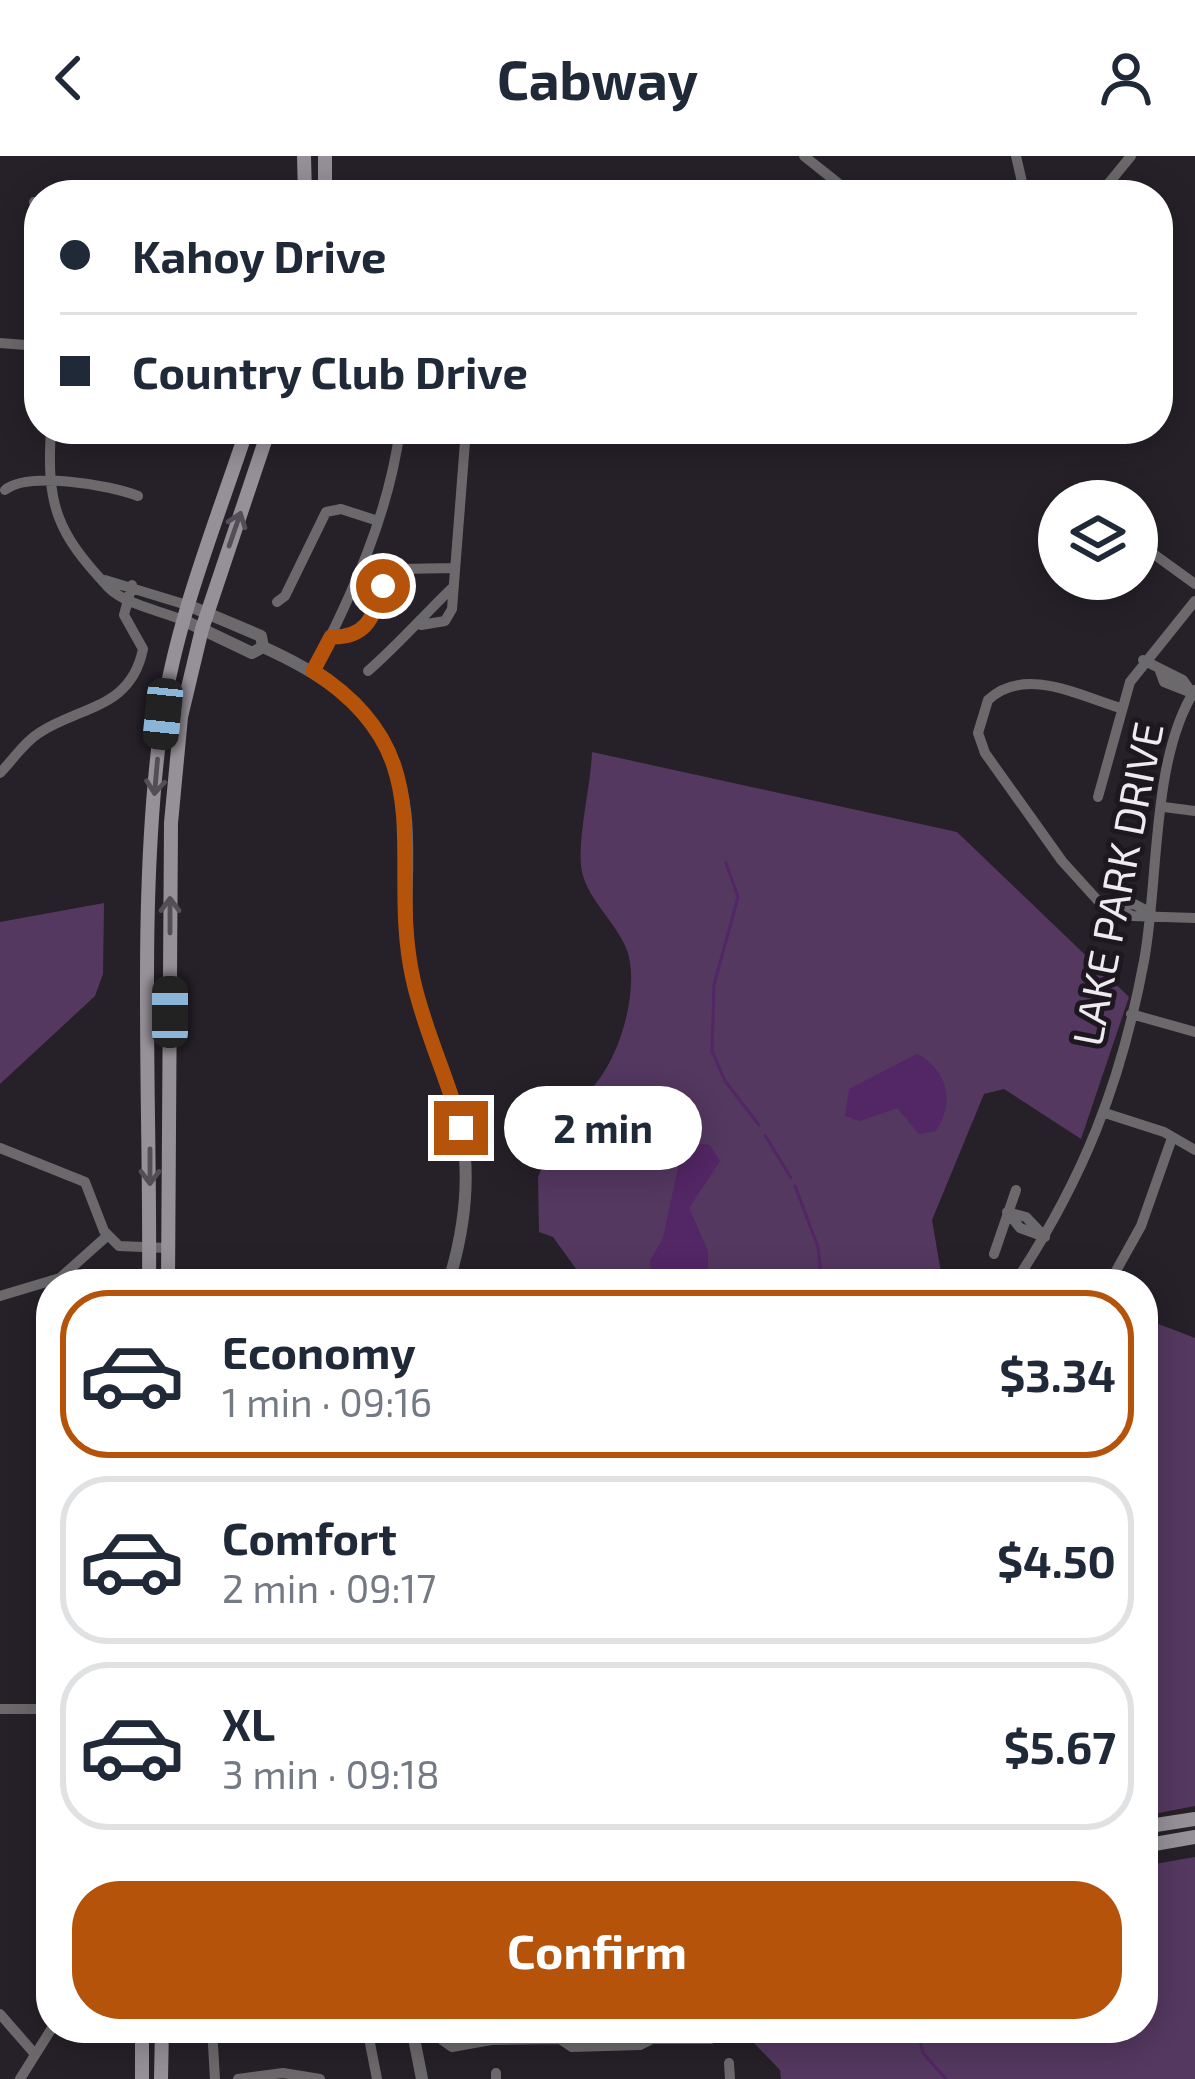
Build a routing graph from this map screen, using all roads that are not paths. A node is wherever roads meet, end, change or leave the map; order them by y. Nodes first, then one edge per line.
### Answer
1 (804, 156) edge
2 (1131, 156) edge
3 (834, 180) edge
4 (1111, 180) edge
5 (50, 444) edge
6 (242, 444) edge
7 (264, 444) edge
8 (396, 444) edge
9 (465, 444) edge
10 (48, 480) junction
11 (5, 490) dead end
12 (138, 496) dead end
13 (378, 521) junction
14 (1158, 557) edge
15 (454, 568) junction
16 (1195, 584) edge
17 (452, 590) junction
18 (129, 591) junction
19 (1195, 601) edge
20 (277, 602) dead end
21 (207, 613) junction
22 (187, 614) junction
23 (422, 625) junction
24 (202, 629) junction
25 (331, 637) junction
26 (263, 647) junction
27 (1143, 660) junction
28 (313, 671) junction
29 (368, 671) dead end
30 (1194, 692) edge
31 (1120, 708) junction
32 (0, 773) edge
33 (1098, 797) dead end
34 (1164, 808) junction
35 (1195, 811) edge
36 (1151, 913) junction
37 (1195, 918) edge
38 (1131, 1014) junction
39 (1195, 1032) edge
40 (1105, 1113) junction
41 (1172, 1138) junction
42 (0, 1148) edge
43 (1195, 1150) edge
44 (1016, 1190) dead end
45 (1007, 1212) junction
46 (107, 1236) junction
47 (1045, 1237) junction
48 (150, 1248) junction
49 (169, 1248) junction
50 (994, 1254) dead end
51 (69, 1269) edge
52 (149, 1269) edge
53 (168, 1269) edge
54 (451, 1269) edge
55 (1024, 1269) edge
56 (1118, 1269) edge
57 (36, 1285) edge
58 (0, 1296) edge
59 (0, 1708) edge
60 (36, 1709) edge
61 (1195, 1819) edge
62 (1158, 1825) edge
63 (1195, 1837) edge
64 (1158, 1843) edge
65 (0, 2014) edge
66 (41, 2043) edge
67 (142, 2043) edge
68 (162, 2043) edge
69 (213, 2043) edge
70 (370, 2043) edge
71 (415, 2043) edge
72 (568, 2043) edge
73 (642, 2043) edge
74 (34, 2053) junction
75 (729, 2063) dead end
76 (20, 2079) edge
77 (142, 2079) edge
78 (161, 2079) edge
79 (215, 2079) edge
80 (238, 2079) edge
81 (320, 2079) edge
82 (376, 2079) edge
83 (422, 2079) edge
84 (730, 2079) edge

1 - 3 street
2 - 4 street
5 - 10 street
6 - 22 main road
21 -> 7 main road
8 - 13 street
9 - 15 street
10 - 11 street
10 - 12 street
10 - 18 street
13 - 20 street
13 - 25 street
14 - 16 street
15 - 17 street
15 - 25 street
17 - 23 street
17 - 23 street
18 - 22 street
18 - 32 street
19 - 27 street
21 - 22 street
21 - 24 main road
21 - 26 street
22 - 24 street
22 -> 48 main road
23 - 29 street
24 - 26 street
49 -> 24 main road
25 - 28 street
26 - 28 street
27 - 30 street
27 - 31 street
28 - 54 street
30 - 34 street, LAKE PARK DRIVE
31 - 33 street
31 - 36 street
34 - 35 street
34 - 36 street, LAKE PARK DRIVE
36 - 37 street
36 - 38 street, LAKE PARK DRIVE
38 - 39 street
38 - 40 street, LAKE PARK DRIVE
40 - 41 street
40 - 47 street, LAKE PARK DRIVE
41 - 43 street
41 - 56 street
42 - 46 street
44 - 45 street
45 - 47 street
45 - 50 street
46 - 48 street
46 - 51 street
47 - 55 street, LAKE PARK DRIVE
48 - 49 street
48 - 52 main road
49 - 53 main road
57 - 58 street
59 - 60 street
61 - 62 main road
63 - 64 main road
65 - 74 street
66 - 74 street
67 - 77 main road
68 - 78 main road
69 - 79 street
70 - 82 street
71 - 83 street
72 - 73 street
74 - 76 street
75 - 84 street
80 - 81 street

